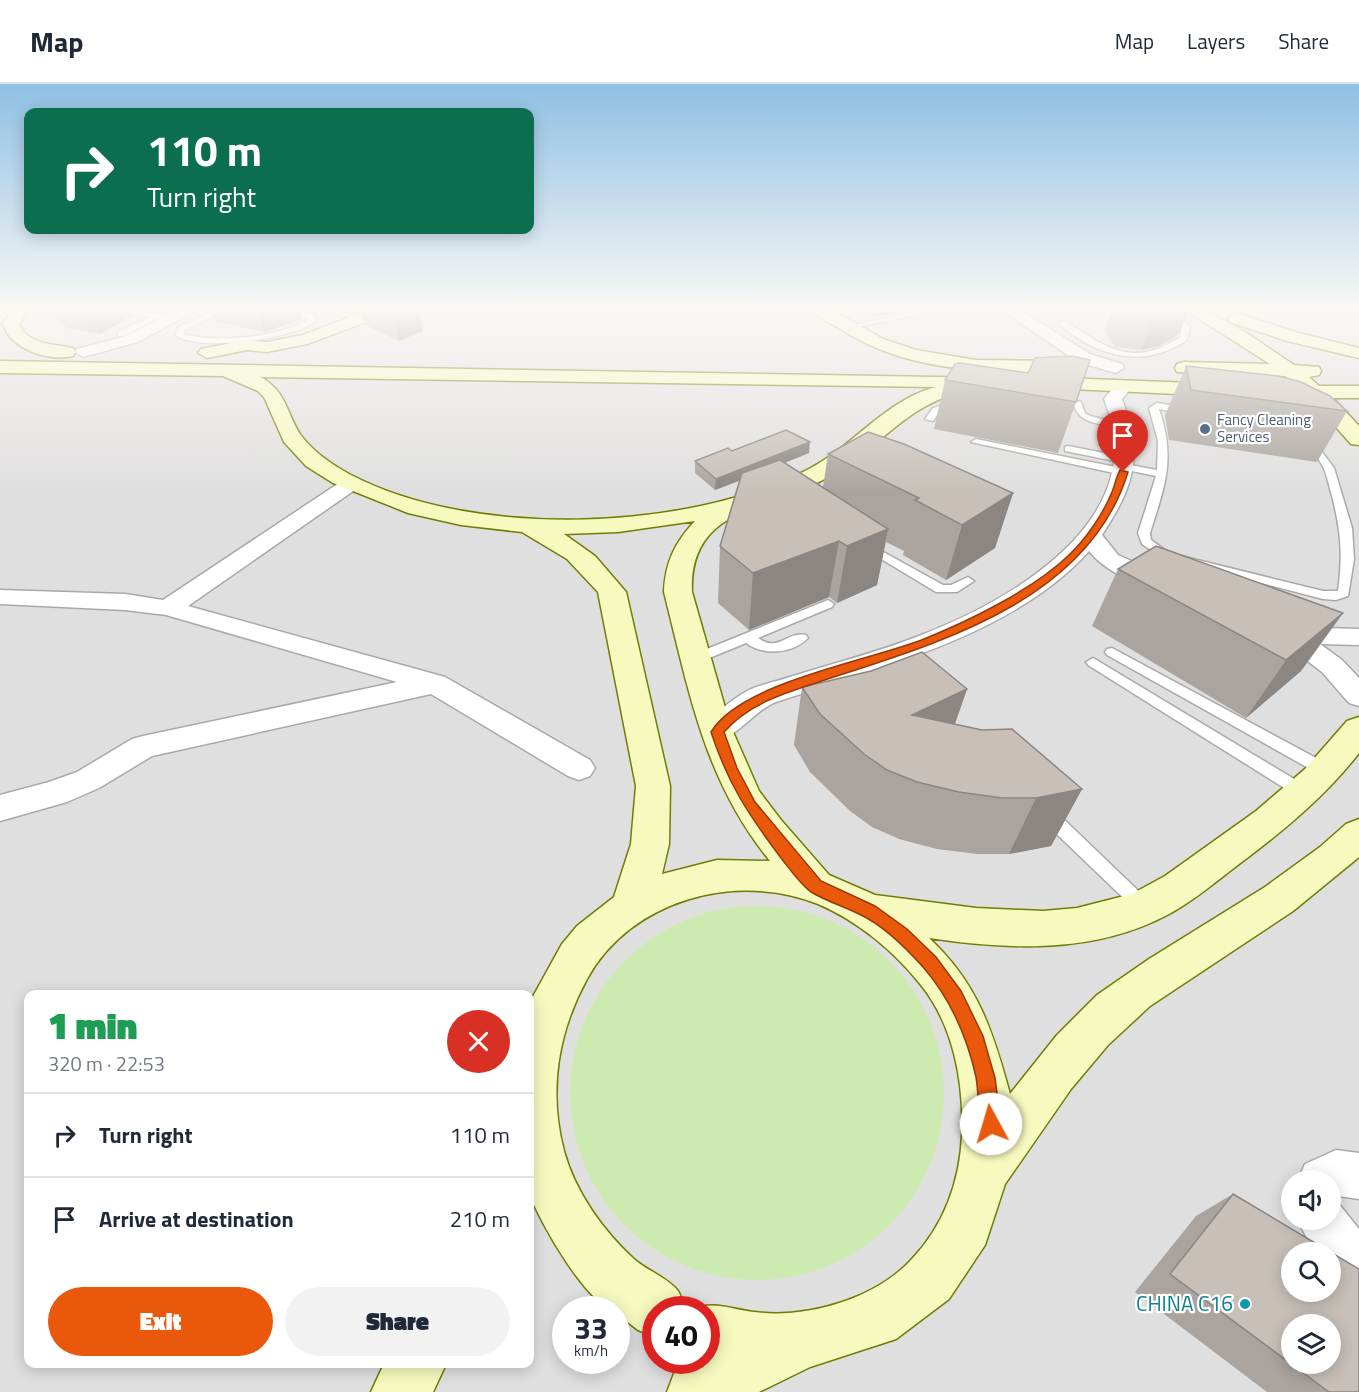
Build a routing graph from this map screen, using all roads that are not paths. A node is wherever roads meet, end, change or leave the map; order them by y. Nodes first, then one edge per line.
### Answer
1 (227, 371) edge
2 (592, 371) edge
3 (1052, 371) edge
4 (1108, 371) edge
5 (1135, 371) edge
6 (1227, 371) edge
7 (1300, 371) edge
8 (1302, 371) edge
9 (1119, 377) junction
10 (1310, 377) junction
11 (1018, 382) junction
12 (1236, 393) edge
13 (1354, 397) edge
14 (1045, 400) edge
15 (966, 405) edge
16 (930, 419) dead end
17 (1122, 425) junction
18 (1359, 441) edge
19 (976, 442) edge
20 (1068, 449) edge
21 (1124, 466) junction
22 (1163, 474) junction
23 (352, 483) junction
24 (730, 506) junction
25 (524, 525) junction
26 (1091, 536) junction
27 (859, 541) edge
28 (1061, 568) junction
29 (1135, 573) junction
30 (968, 581) dead end
31 (1178, 590) edge
32 (0, 597) edge
33 (828, 604) dead end
34 (168, 608) junction
35 (748, 637) junction
36 (1359, 637) edge
37 (801, 638) dead end
38 (1112, 652) dead end
39 (697, 658) junction
40 (1093, 662) dead end
41 (435, 684) junction
42 (1359, 696) edge
43 (1359, 729) edge
44 (717, 732) junction
45 (579, 768) dead end
46 (1314, 781) junction
47 (1036, 804) edge
48 (0, 808) edge
49 (1359, 834) edge
50 (815, 886) junction
51 (1144, 907) junction
52 (628, 909) junction
53 (869, 911) junction
54 (534, 1060) edge
55 (534, 1128) edge
56 (986, 1170) junction
57 (1341, 1174) edge
58 (1359, 1176) edge
59 (1328, 1230) edge
60 (1359, 1260) edge
61 (642, 1298) edge
62 (720, 1334) edge
63 (803, 1341) junction
64 (415, 1368) edge
65 (400, 1392) edge
66 (696, 1392) edge

1 - 23 street
2 - 11 street
3 - 9 street
4 - 9 street
5 - 9 street
6 - 10 street
7 - 10 street
8 - 10 street
9 - 11 street
9 - 12 street
9 - 17 street
10 - 11 street
10 - 13 street
10 - 18 street
10 - 18 street
11 - 24 street
14 - 17 lane
15 - 16 lane
17 - 21 street
19 - 21 lane
20 - 21 lane
21 - 22 lane
21 - 26 street
22 - 22 lane
23 - 25 street
23 - 34 street
24 - 25 street
24 - 39 street
25 - 52 street
26 - 28 street
26 - 29 street
27 - 30 lane
28 - 29 street
28 - 44 street
29 - 31 street
32 - 34 street
33 - 35 lane
34 - 41 street
35 - 37 lane
35 - 39 lane
36 - 42 street
38 - 46 lane
39 - 44 street
40 - 46 lane
41 - 45 street
41 - 48 street
43 - 46 street
44 - 50 street
46 - 51 street
47 - 51 lane
49 - 56 street
50 - 52 street
50 - 53 street
51 - 53 street
52 - 54 street
53 - 56 street
55 - 61 street
56 - 63 street
57 - 58 street
59 - 60 street
62 - 63 street
63 - 66 street
64 - 65 street

